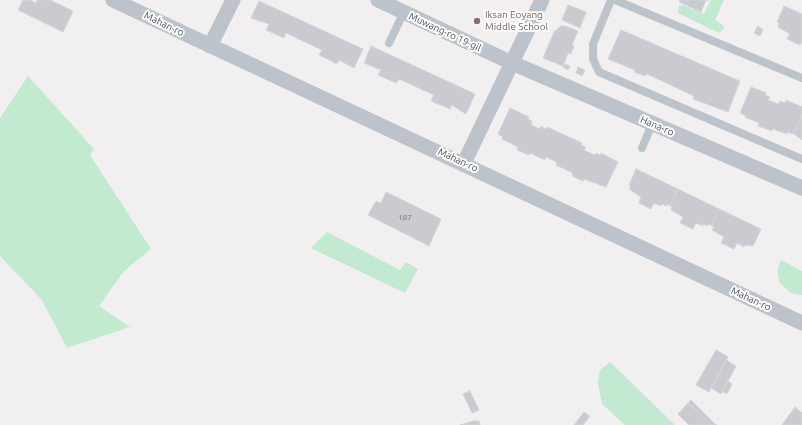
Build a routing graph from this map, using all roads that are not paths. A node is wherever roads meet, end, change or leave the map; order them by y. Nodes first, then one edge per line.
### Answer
1 (113, 0) edge
2 (233, 0) edge
3 (378, 0) edge
4 (542, 0) edge
5 (611, 0) edge
6 (615, 0) edge
7 (404, 12) junction
8 (389, 43) dead end
9 (210, 46) junction
10 (512, 63) junction
11 (802, 78) edge
12 (652, 124) junction
13 (642, 148) dead end
14 (802, 159) edge
15 (464, 163) junction
16 (802, 188) edge
17 (802, 323) edge

1 - 9 street, Mahan-ro
2 - 9 street
3 - 7 street, Muwang-ro 19-gil
4 - 10 street
5 - 14 lane
6 - 11 lane
7 - 8 lane
7 - 10 street, Muwang-ro 19-gil
9 - 15 street, Mahan-ro
10 - 12 street, Hana-ro
10 - 15 street
12 - 13 lane
12 - 16 street, Hana-ro
15 - 17 street, Mahan-ro

